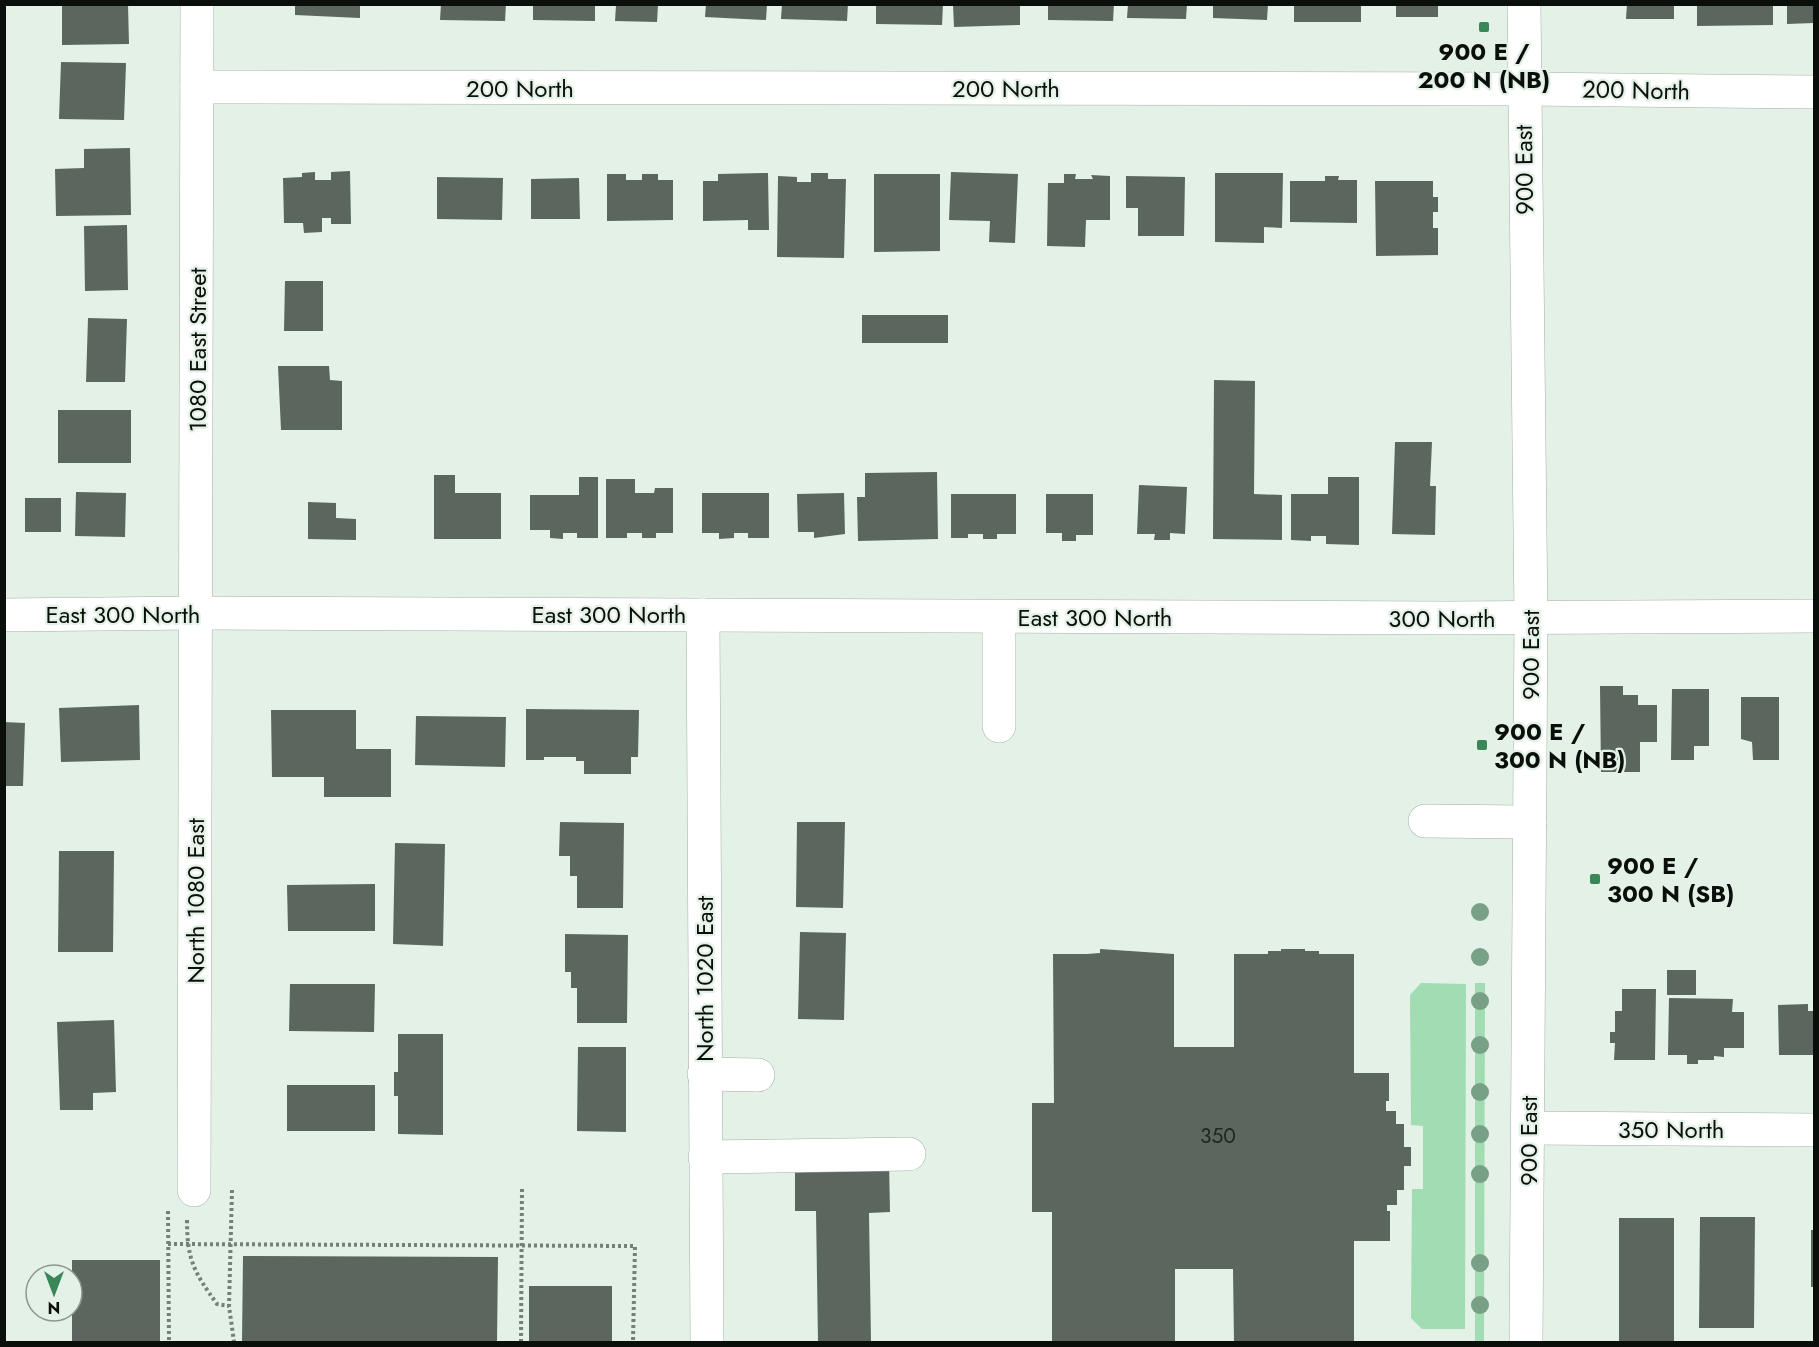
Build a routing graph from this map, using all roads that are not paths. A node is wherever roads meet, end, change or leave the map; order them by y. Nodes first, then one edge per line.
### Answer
1 (197, 4) edge
2 (1524, 4) edge
3 (196, 87) junction
4 (1522, 89) junction
5 (1815, 92) edge
6 (196, 613) junction
7 (4, 615) edge
8 (703, 615) junction
9 (1815, 616) edge
10 (999, 617) junction
11 (1213, 617) joint
12 (1531, 618) junction
13 (999, 726) dead end
14 (1425, 821) dead end
15 (1530, 822) junction
16 (704, 1074) junction
17 (758, 1075) dead end
18 (1528, 1128) junction
19 (1815, 1130) edge
20 (909, 1154) dead end
21 (705, 1157) junction
22 (183, 1201) road end
23 (707, 1342) edge
24 (1526, 1342) edge

1 - 3 street
2 - 4 street, 900 East
3 - 4 street, 200 North
3 - 6 street, 1080 East Street
4 - 5 street, 200 North
4 - 12 street, 900 East
6 - 7 street, East 300 North
6 - 8 street, East 300 North
6 - 22 street, North 1080 East
8 - 10 street, East 300 North
8 - 16 street, North 1020 East
9 - 12 street, 300 North
10 - 11 street, East 300 North
10 - 13 street
11 - 12 street, 300 North
12 - 15 street, 900 East
14 - 15 street
15 - 18 street, 900 East
16 - 17 street
16 - 21 street, North 1020 East
18 - 19 street, 350 North
18 - 24 street, 900 East
20 - 21 street
21 - 23 street, North 1020 East

